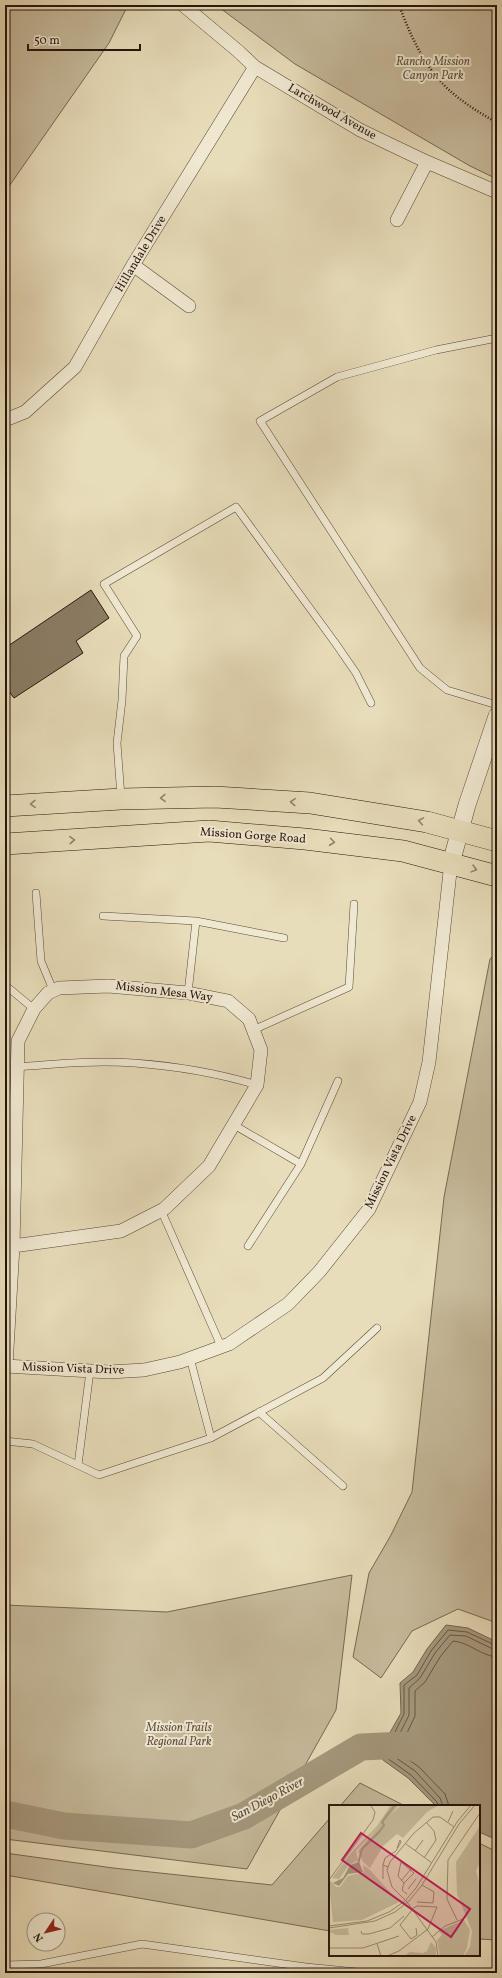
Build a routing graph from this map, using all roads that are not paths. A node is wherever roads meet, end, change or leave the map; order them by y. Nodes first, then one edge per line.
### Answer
1 (183, 5) edge
2 (255, 67) junction
3 (426, 162) junction
4 (497, 192) edge
5 (397, 220) dead end
6 (133, 265) junction
7 (189, 306) dead end
8 (497, 338) edge
9 (5, 420) edge
10 (371, 703) dead end
11 (497, 705) edge
12 (497, 716) edge
13 (121, 799) junction
14 (5, 806) edge
15 (459, 830) junction
16 (497, 841) edge
17 (5, 844) edge
18 (451, 863) junction
19 (497, 876) edge
20 (36, 893) dead end
21 (354, 904) dead end
22 (103, 916) dead end
23 (196, 921) junction
24 (284, 938) dead end
25 (5, 985) edge
26 (53, 990) junction
27 (188, 993) junction
28 (34, 1009) junction
29 (253, 1030) junction
30 (17, 1067) junction
31 (338, 1081) dead end
32 (257, 1085) junction
33 (11, 1119) edge
34 (234, 1125) junction
35 (301, 1164) junction
36 (161, 1210) junction
37 (13, 1246) junction
38 (248, 1246) dead end
39 (8, 1284) edge
40 (377, 1328) dead end
41 (221, 1346) junction
42 (190, 1358) junction
43 (6, 1366) edge
44 (90, 1371) junction
45 (259, 1412) junction
46 (211, 1438) junction
47 (5, 1441) edge
48 (78, 1465) junction
49 (343, 1486) dead end
50 (5, 1965) edge
51 (367, 1973) edge

1 - 2 street, Larchwood Avenue
2 - 3 street, Larchwood Avenue
2 - 6 street, Hillandale Drive
3 - 4 street, Larchwood Avenue
3 - 5 street
6 - 7 street
6 - 9 street, Hillandale Drive
8 - 11 lane
10 - 13 lane
12 - 15 street
13 -> 14 main road
15 -> 13 main road
15 - 16 main road
15 - 18 street
17 -> 18 main road, Mission Gorge Road
18 -> 19 main road, Mission Gorge Road
18 - 41 street, Mission Vista Drive
20 - 26 lane
21 - 29 lane
22 - 23 lane
23 - 24 lane
23 - 27 lane
25 - 28 lane
26 - 27 street, Mission Mesa Way
26 - 28 street
27 - 29 street, Mission Mesa Way
28 - 30 street
29 - 32 street, Mission Mesa Way
30 - 32 lane
30 - 33 street
31 - 35 lane
32 - 34 street, Mission Mesa Way
33 - 37 street
34 - 35 lane
34 - 36 street, Mission Mesa Way
35 - 38 lane
36 - 37 street, Mission Mesa Way
36 - 41 lane
37 - 39 street
39 - 43 street
40 - 45 lane
41 - 42 street, Mission Vista Drive
42 - 44 street, Mission Vista Drive
42 - 46 lane
43 - 44 street, Mission Vista Drive
44 - 48 lane
45 - 46 lane
45 - 49 lane
46 - 48 lane
47 - 48 lane
50 - 51 lane

